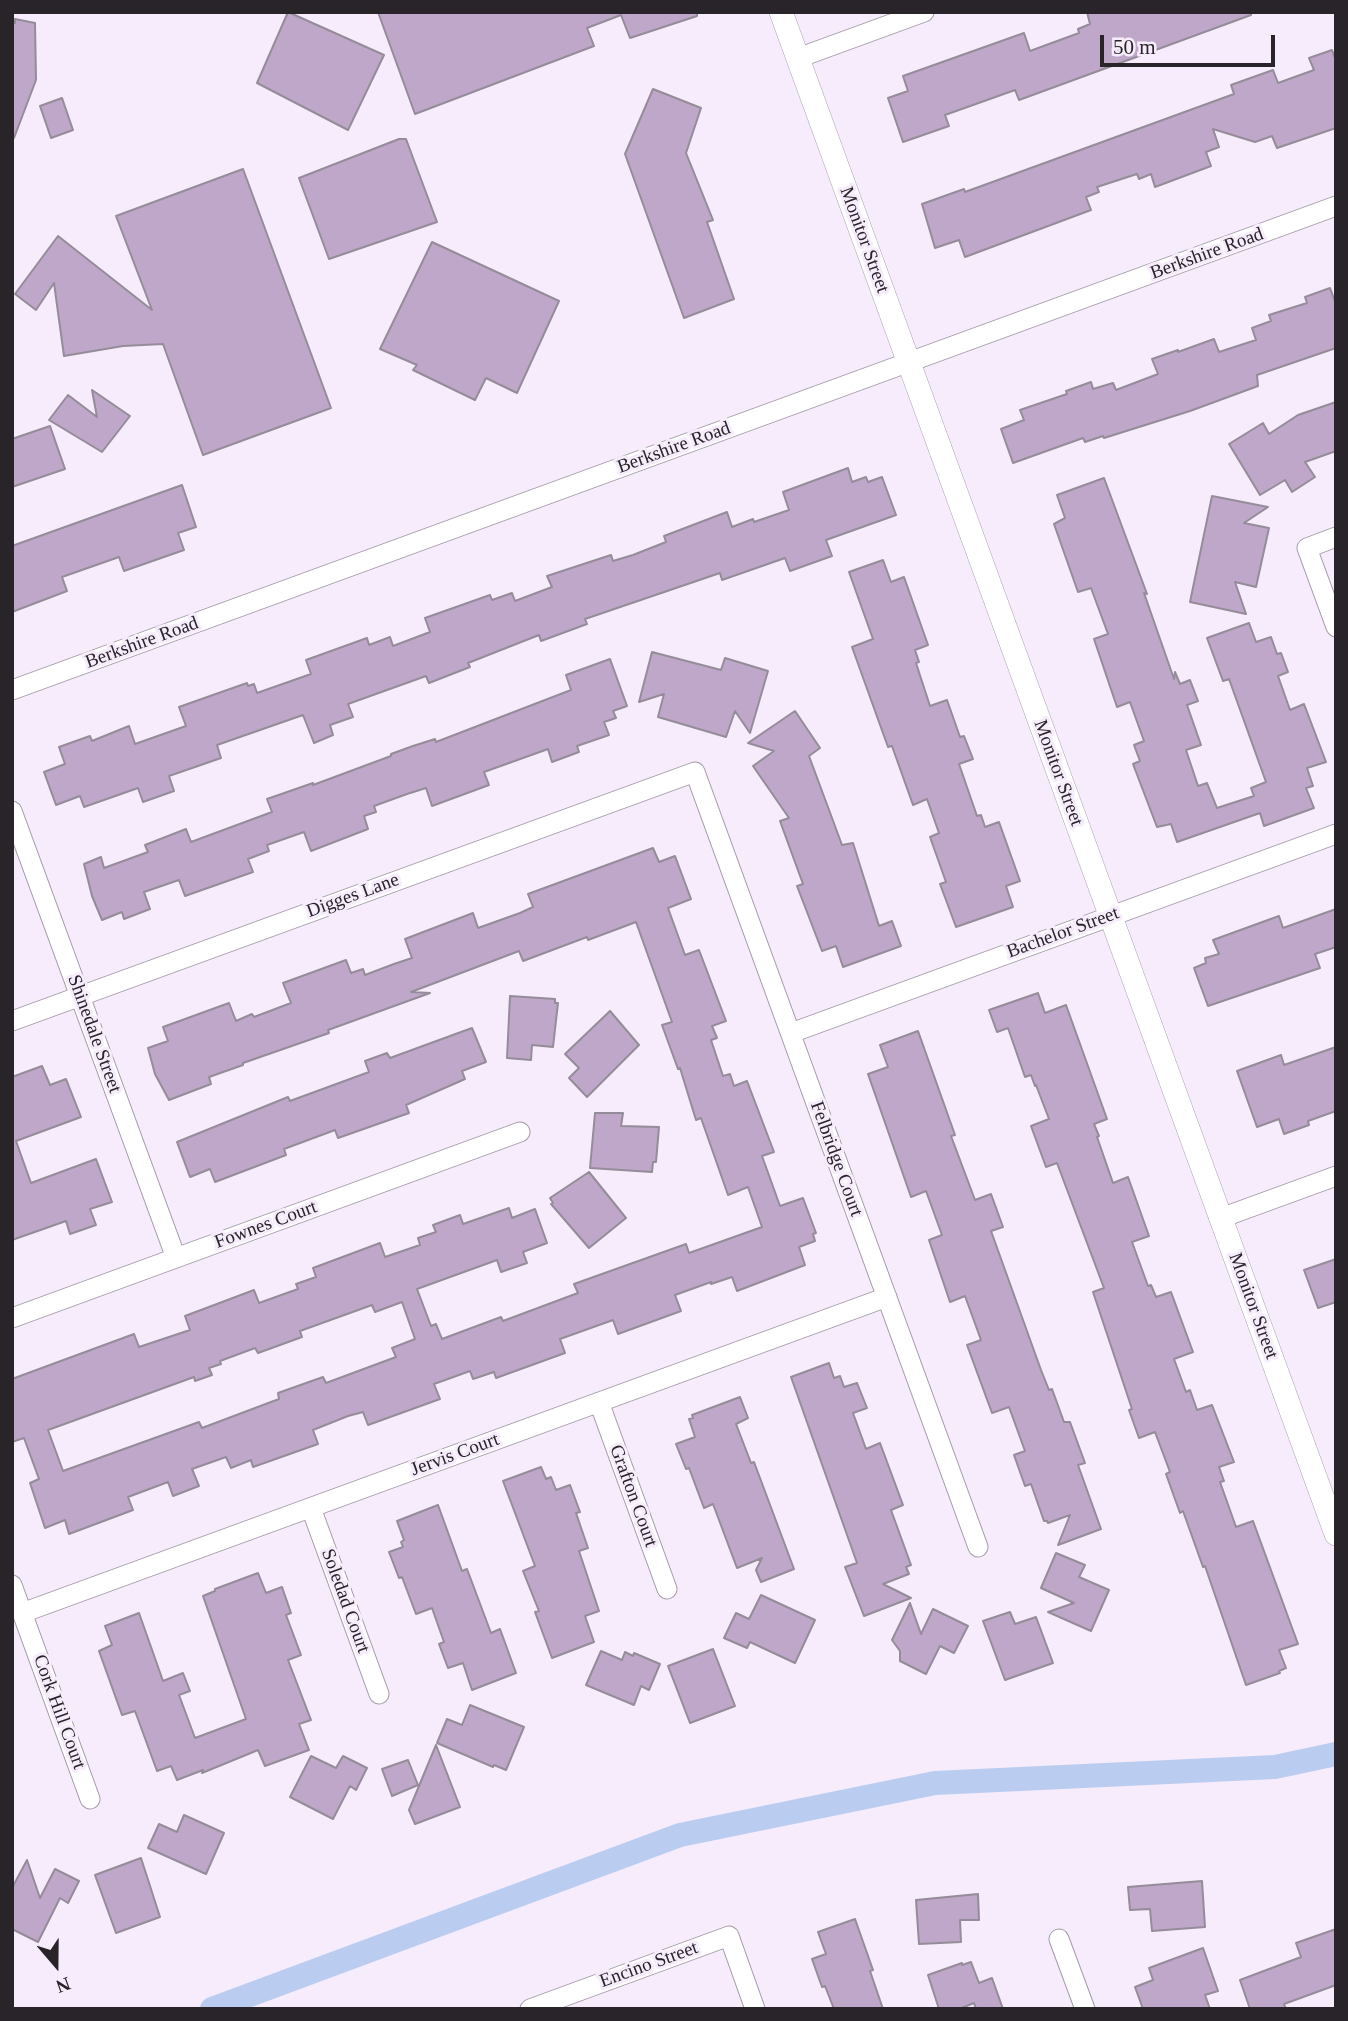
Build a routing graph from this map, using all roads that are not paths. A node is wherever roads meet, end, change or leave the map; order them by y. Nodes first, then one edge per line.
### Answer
1 (781, 12) edge
2 (923, 12) edge
3 (798, 58) junction
4 (1336, 206) edge
5 (909, 362) junction
6 (1336, 537) edge
7 (1336, 626) edge
8 (12, 690) edge
9 (695, 772) joint
10 (12, 811) edge
11 (1336, 834) edge
12 (1111, 916) junction
13 (80, 996) junction
14 (12, 1021) edge
15 (791, 1033) junction
16 (520, 1132) dead end
17 (1336, 1176) edge
18 (1220, 1218) junction
19 (176, 1258) junction
20 (887, 1297) junction
21 (12, 1318) edge
22 (599, 1402) junction
23 (311, 1508) junction
24 (1334, 1524) edge
25 (978, 1546) dead end
26 (12, 1586) edge
27 (667, 1589) dead end
28 (22, 1613) junction
29 (379, 1694) dead end
30 (90, 1799) dead end
31 (1059, 1939) dead end
32 (530, 2009) edge
33 (755, 2009) edge
34 (1085, 2009) edge

1 - 3 street, Monitor Street
2 - 3 street
3 - 5 street, Monitor Street
4 - 5 street, Berkshire Road
5 - 8 street, Berkshire Road
5 - 12 street, Monitor Street
6 - 7 street
9 - 13 street, Digges Lane
9 - 15 street, Felbridge Court
10 - 13 street, Shinedale Street
11 - 12 street, Bachelor Street
12 - 15 street, Bachelor Street
12 - 18 street, Monitor Street
13 - 14 street, Digges Lane
13 - 19 street, Shinedale Street
15 - 20 street, Felbridge Court
16 - 19 street, Fownes Court
17 - 18 street
18 - 24 street, Monitor Street
19 - 21 street, Fownes Court
20 - 22 street, Jervis Court
20 - 25 street, Felbridge Court
22 - 23 street, Jervis Court
22 - 27 street, Grafton Court
23 - 28 street, Jervis Court
23 - 29 street, Soledad Court
26 - 28 street, Cork Hill Court
28 - 30 street, Cork Hill Court
31 - 34 street
32 - 33 street, Encino Street

